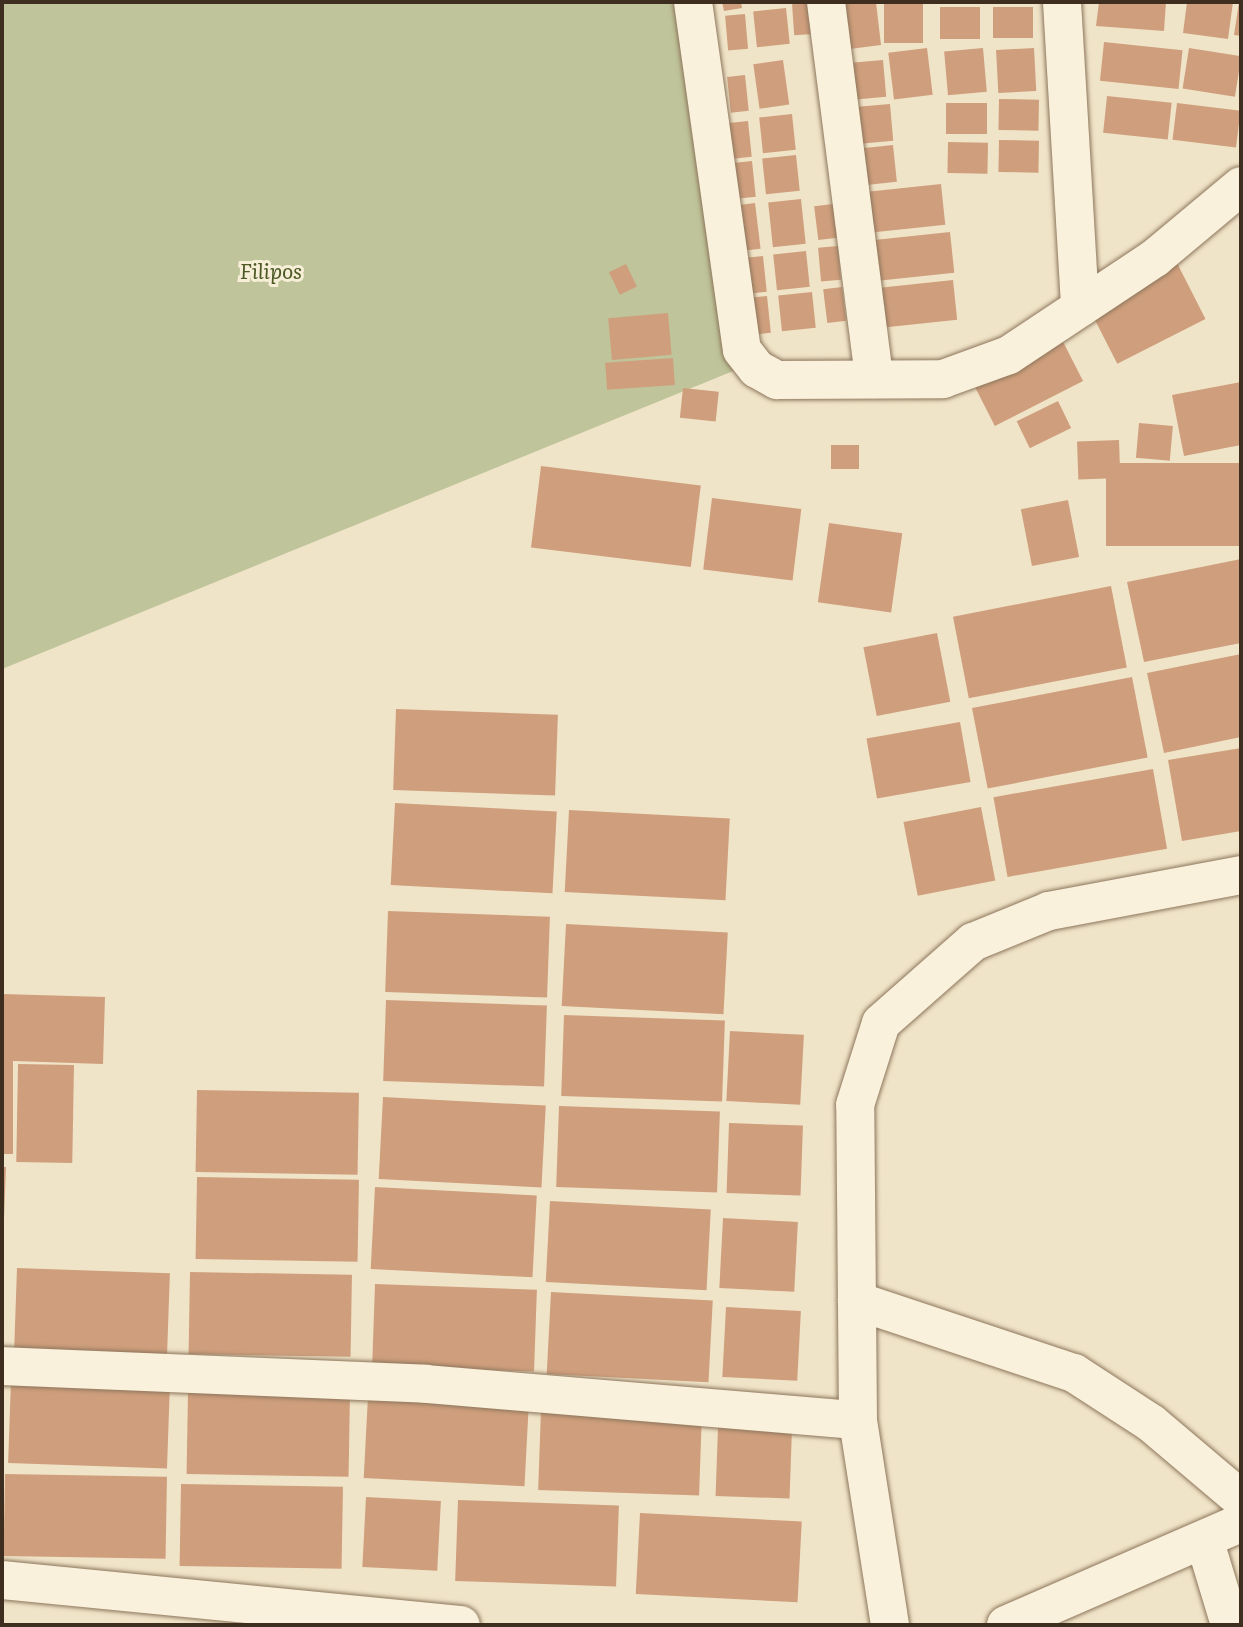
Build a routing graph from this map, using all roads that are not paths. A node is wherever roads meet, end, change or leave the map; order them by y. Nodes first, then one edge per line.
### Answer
1 (693, 2) edge
2 (826, 2) edge
3 (1062, 2) edge
4 (1241, 186) edge
5 (1080, 307) junction
6 (874, 379) junction
7 (1241, 875) edge
8 (857, 1301) junction
9 (2, 1366) edge
10 (858, 1420) junction
11 (1241, 1499) edge
12 (1241, 1523) edge
13 (1206, 1542) junction
14 (2, 1580) edge
15 (249, 1614) edge
16 (461, 1625) edge
17 (890, 1625) edge
18 (1006, 1625) edge
19 (1230, 1625) edge

1 - 6 street
2 - 6 street
3 - 5 street
4 - 5 street
5 - 6 street
7 - 8 street
8 - 10 street
8 - 11 street
9 - 10 street
10 - 17 street
12 - 13 street
13 - 18 street
13 - 19 street
14 - 15 street
15 - 16 street

